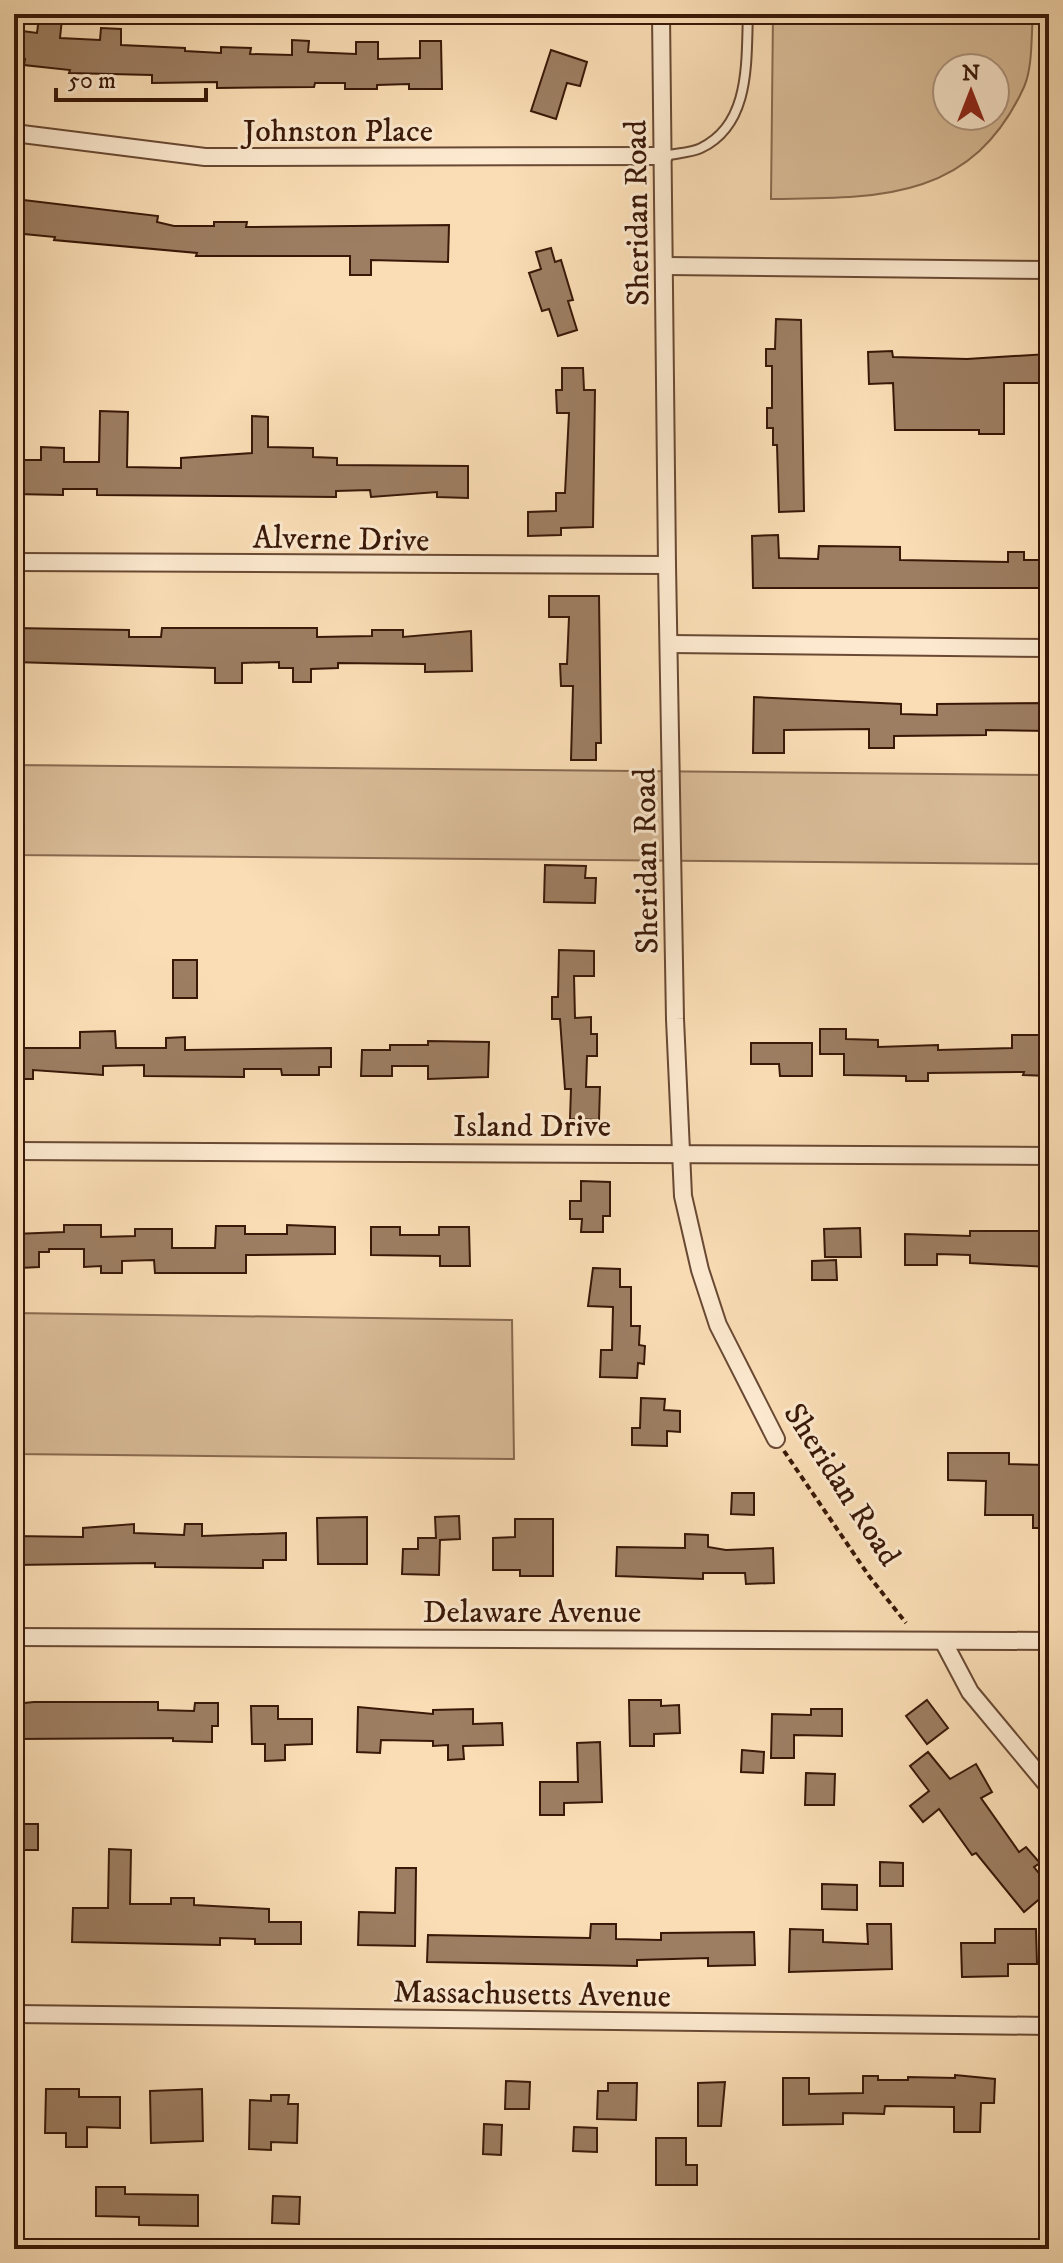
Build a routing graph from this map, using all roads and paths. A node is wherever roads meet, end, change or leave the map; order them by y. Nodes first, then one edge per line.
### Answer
1 (661, 14) edge
2 (748, 14) edge
3 (14, 133) edge
4 (664, 156) junction
5 (666, 266) junction
6 (1049, 270) edge
7 (14, 562) edge
8 (667, 565) junction
9 (670, 644) junction
10 (1049, 648) edge
11 (14, 1151) edge
12 (681, 1154) junction
13 (1049, 1156) edge
14 (776, 1439) joint
15 (14, 1637) edge
16 (922, 1641) junction
17 (943, 1641) junction
18 (1049, 1641) edge
19 (1049, 1787) edge
20 (14, 2014) edge
21 (1049, 2026) edge

1 - 4 street, Sheridan Road
2 - 4 lane
3 - 4 street, Johnston Place
4 - 5 street, Sheridan Road
5 - 6 street
5 - 8 street, Sheridan Road
7 - 8 street, Alverne Drive
8 - 9 street, Sheridan Road
9 - 10 street
9 - 12 street, Sheridan Road
11 - 12 street, Island Drive
12 - 13 street, Island Drive
12 - 14 street, Sheridan Road
14 - 16 path, Sheridan Road
15 - 16 street, Delaware Avenue
16 - 17 street, Delaware Avenue
17 - 18 street, Delaware Avenue
17 - 19 street
20 - 21 street, Massachusetts Avenue

